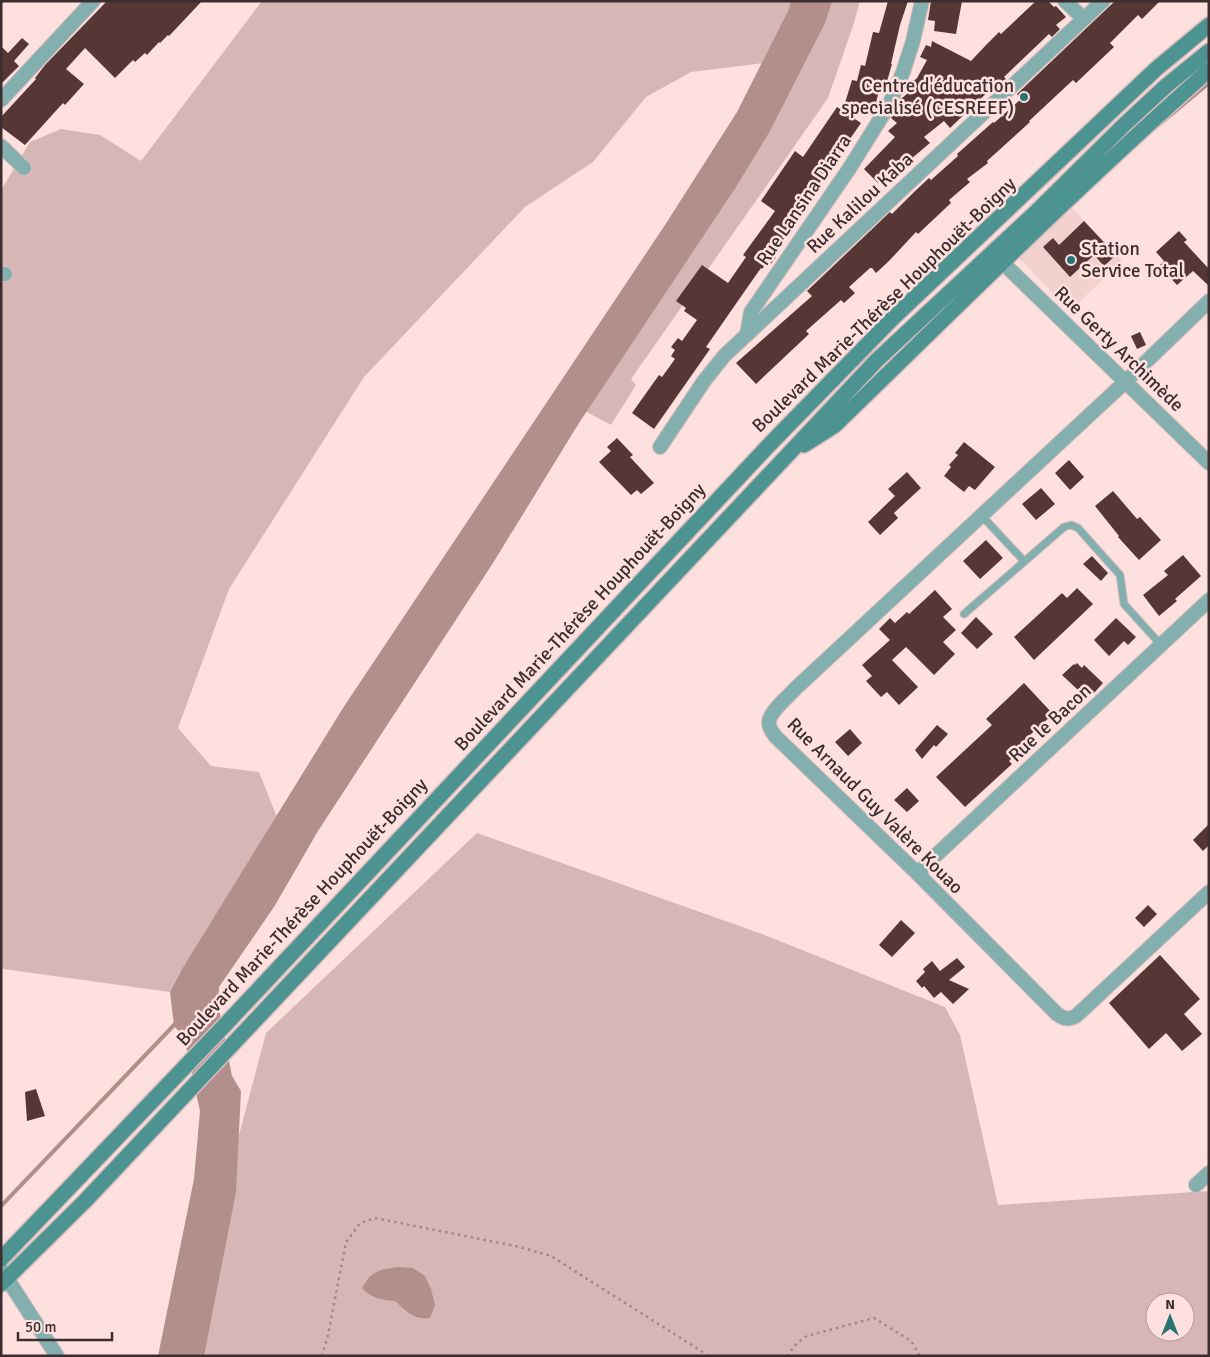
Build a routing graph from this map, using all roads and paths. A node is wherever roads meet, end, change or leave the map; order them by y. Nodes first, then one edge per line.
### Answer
1 (93, 1) edge
2 (922, 1) edge
3 (1065, 1) edge
4 (1103, 1) edge
5 (1084, 19) junction
6 (1207, 24) edge
7 (1209, 51) edge
8 (1202, 58) edge
9 (1209, 70) edge
10 (1, 100) edge
11 (1, 146) edge
12 (24, 168) dead end
13 (1002, 263) junction
14 (1209, 301) edge
15 (747, 334) junction
16 (1126, 382) junction
17 (660, 447) dead end
18 (784, 458) junction
19 (1209, 463) edge
20 (982, 516) junction
21 (1024, 560) junction
22 (1209, 600) edge
23 (964, 614) dead end
24 (1161, 645) junction
25 (917, 874) junction
26 (1209, 892) edge
27 (1209, 1173) edge
28 (1196, 1185) dead end
29 (1, 1260) edge
30 (3, 1277) edge
31 (57, 1356) edge
32 (322, 1356) edge
33 (708, 1356) edge
34 (787, 1356) edge
35 (920, 1356) edge

1 - 10 street
2 - 15 street, Rue Lansina Diarra
3 - 5 street
4 - 5 street, Rue Kalilou Kaba
5 - 15 street, Rue Kalilou Kaba
6 - 29 main road, Boulevard Marie-Thérèse Houphouët-Boigny
7 - 8 main road, Boulevard Marie-Thérèse Houphouët-Boigny
8 - 18 main road, Boulevard Marie-Thérèse Houphouët-Boigny
9 - 13 main road
11 - 12 street
13 - 16 street, Rue Gerty Archimède
13 - 18 main road
14 - 16 street, Rue Arnaud Guy Valère Kouao
15 - 17 street, Rue Kalilou Kaba
16 - 19 street, Rue Gerty Archimède
16 - 20 street, Rue Arnaud Guy Valère Kouao
18 - 30 main road, Boulevard Marie-Thérèse Houphouët-Boigny
20 - 21 lane
20 - 25 street, Rue Arnaud Guy Valère Kouao
21 - 23 lane
21 - 24 lane
22 - 24 street, Rue le Bacon
24 - 25 street, Rue le Bacon
25 - 26 street, Rue Arnaud Guy Valère Kouao
27 - 28 street
30 - 31 street
32 - 33 path
34 - 35 path

